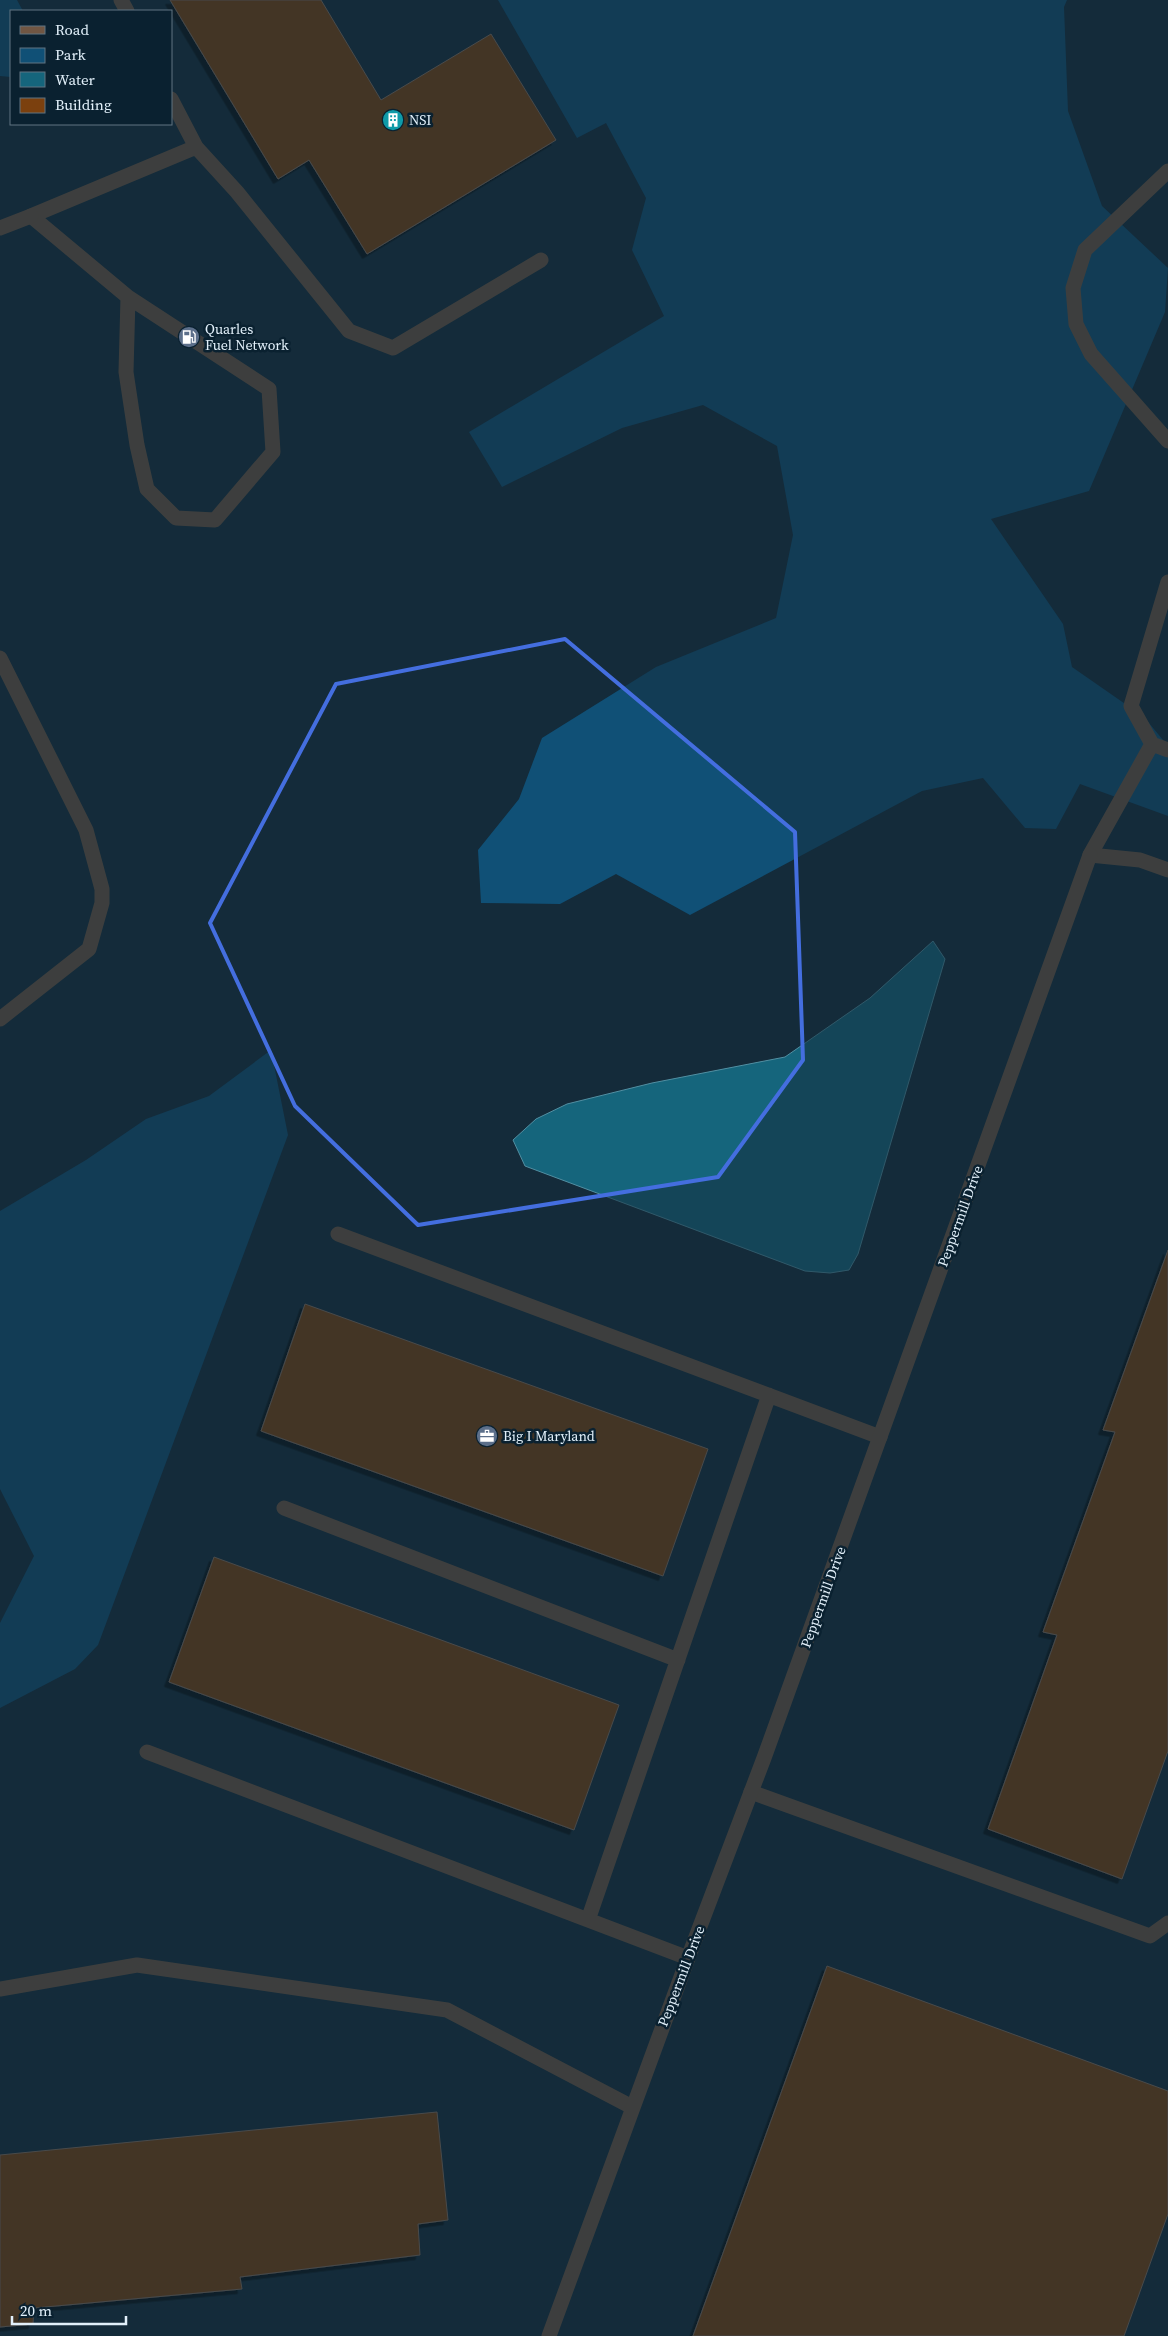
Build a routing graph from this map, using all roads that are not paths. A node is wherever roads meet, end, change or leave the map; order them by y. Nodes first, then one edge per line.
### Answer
1 (172, 101) edge
2 (196, 148) junction
3 (1168, 171) edge
4 (31, 216) junction
5 (0, 228) edge
6 (541, 260) dead end
7 (128, 297) junction
8 (1168, 441) edge
9 (1168, 582) edge
10 (0, 658) edge
11 (1152, 744) junction
12 (1168, 750) edge
13 (1090, 855) junction
14 (1168, 870) edge
15 (0, 1018) edge
16 (338, 1234) dead end
17 (769, 1395) junction
18 (880, 1437) junction
19 (284, 1508) dead end
20 (678, 1660) junction
21 (147, 1752) dead end
22 (751, 1792) junction
23 (588, 1920) junction
24 (1168, 1923) edge
25 (688, 1958) junction
26 (0, 1989) edge
27 (632, 2107) junction
28 (549, 2336) edge

1 - 2 street
2 - 4 street
2 - 6 street
3 - 8 street
4 - 5 street
4 - 7 street
7 - 7 street
9 - 11 street
10 - 15 street
11 - 12 street
11 - 13 street, Peppermill Drive
13 - 14 street
13 - 18 street, Peppermill Drive
16 - 17 street
17 - 18 street
17 - 20 street
18 - 22 street, Peppermill Drive
19 - 20 street
20 - 23 street
21 - 23 street
22 - 24 street
22 - 25 street, Peppermill Drive
23 - 25 street
25 - 27 street, Peppermill Drive
26 - 27 street
27 - 28 street, Peppermill Drive

